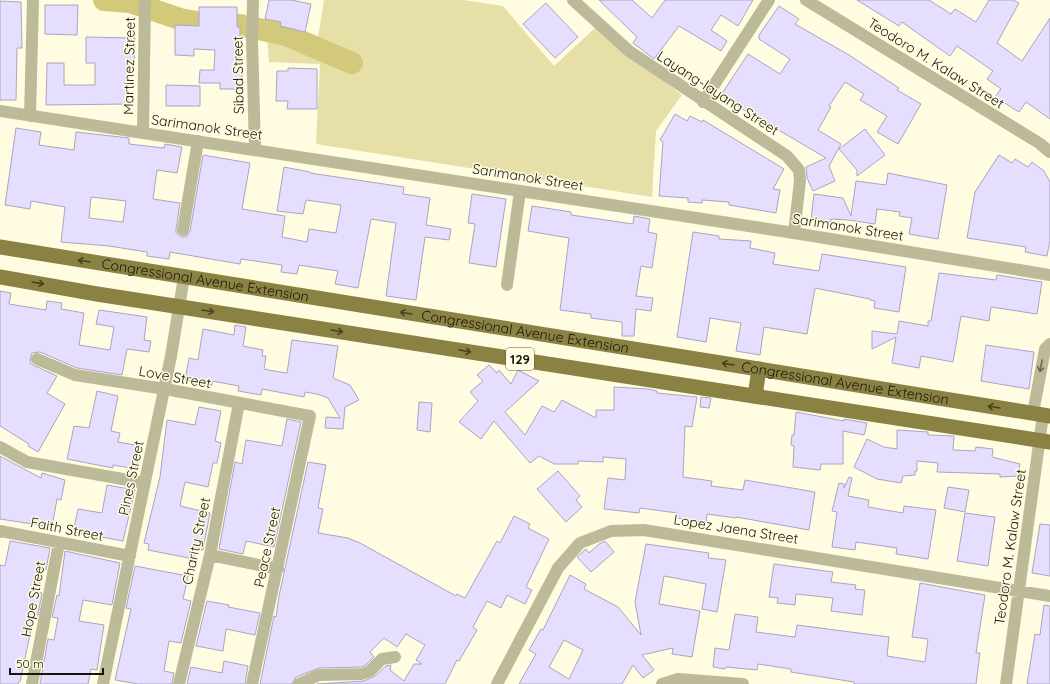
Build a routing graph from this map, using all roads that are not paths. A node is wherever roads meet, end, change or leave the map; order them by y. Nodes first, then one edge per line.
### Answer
1 (33, 0) edge
2 (145, 0) edge
3 (253, 0) edge
4 (573, 0) edge
5 (768, 0) edge
6 (806, 0) edge
7 (703, 102) junction
8 (0, 111) edge
9 (30, 116) junction
10 (143, 133) junction
11 (198, 141) junction
12 (255, 150) junction
13 (1050, 152) edge
14 (520, 190) junction
15 (184, 230) dead end
16 (794, 233) junction
17 (0, 247) edge
18 (1050, 276) edge
19 (0, 277) edge
20 (184, 277) junction
21 (507, 285) dead end
22 (180, 306) junction
23 (1050, 344) edge
24 (37, 359) dead end
25 (759, 369) junction
26 (165, 389) junction
27 (755, 396) junction
28 (239, 403) junction
29 (1042, 415) edge
30 (310, 416) joint
31 (1045, 441) edge
32 (0, 447) edge
33 (145, 483) junction
34 (0, 532) edge
35 (59, 543) junction
36 (210, 555) junction
37 (130, 556) junction
38 (278, 568) junction
39 (1018, 591) junction
40 (1050, 596) edge
41 (394, 657) dead end
42 (340, 680) edge
43 (32, 684) edge
44 (103, 684) edge
45 (179, 684) edge
46 (252, 684) edge
47 (299, 684) edge
48 (497, 684) edge
49 (662, 684) edge
50 (743, 684) edge
51 (1006, 684) edge

1 - 9 street
2 - 10 street, Martinez Street
3 - 12 street, Sibad Street
4 - 7 street, Layang-layang Street
5 - 7 street
6 - 13 street, Teodoro M. Kalaw Street
7 - 16 street, Layang-layang Street
8 - 9 street, Sarimanok Street
9 - 10 street, Sarimanok Street
10 - 11 street, Sarimanok Street
11 - 12 street, Sarimanok Street
11 - 15 street
12 - 14 street, Sarimanok Street
14 - 16 street, Sarimanok Street
14 - 21 street
16 - 18 street, Sarimanok Street
20 -> 17 main road, Congressional Avenue Extension / 129
19 -> 22 main road, Congressional Avenue Extension / 129
20 - 22 street, Pines Street
25 -> 20 main road, Congressional Avenue Extension / 129
22 - 26 street, Pines Street
22 -> 27 main road, Congressional Avenue Extension / 129
23 -> 29 street, Teodoro M. Kalaw Street
24 - 26 street, Love Street
25 - 27 main road
29 -> 25 main road, Congressional Avenue Extension / 129
26 - 28 street, Love Street
26 - 33 street, Pines Street
27 - 31 main road, Congressional Avenue Extension / 129
28 - 30 street, Love Street
28 - 36 street, Charity Street
29 - 31 street, Teodoro M. Kalaw Street
30 - 38 street, Peace Street
31 - 39 street, Teodoro M. Kalaw Street
32 - 33 street
33 - 37 street, Pines Street
34 - 35 street, Faith Street
35 - 37 street, Faith Street
35 - 43 street, Hope Street
36 - 38 street
36 - 45 street, Charity Street
37 - 44 street, Pines Street
38 - 46 street, Peace Street
39 - 40 street, Lopez Jaena Street
39 - 48 street, Lopez Jaena Street
39 - 51 street, Teodoro M. Kalaw Street
41 - 42 street
42 - 47 street
49 - 50 street

